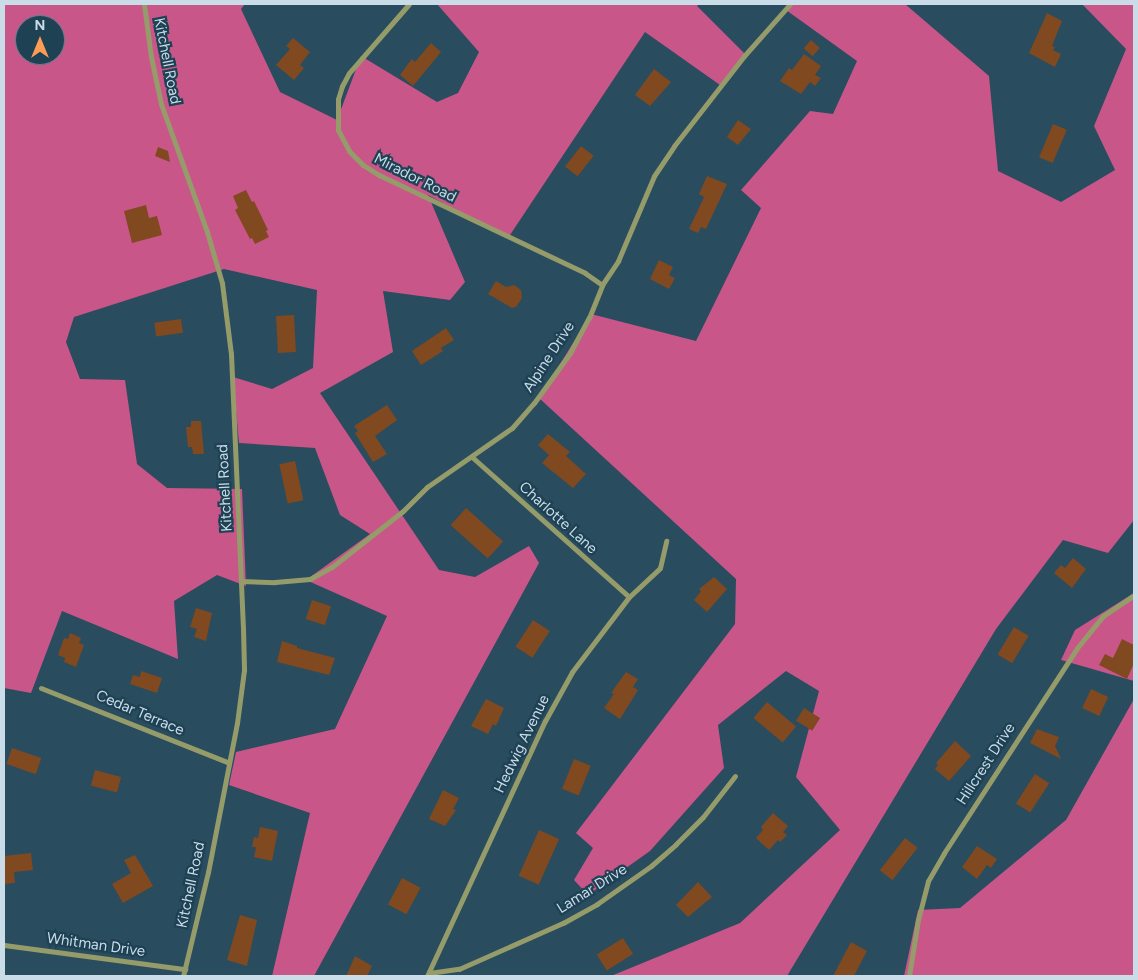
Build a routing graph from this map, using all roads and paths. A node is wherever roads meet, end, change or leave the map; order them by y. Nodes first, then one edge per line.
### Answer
1 (144, 4) edge
2 (409, 4) edge
3 (790, 4) edge
4 (602, 285) junction
5 (472, 457) junction
6 (666, 540) dead end
7 (241, 581) junction
8 (1134, 595) edge
9 (628, 597) junction
10 (41, 688) dead end
11 (229, 764) junction
12 (735, 776) dead end
13 (4, 946) edge
14 (185, 969) junction
15 (428, 975) edge
16 (183, 976) edge
17 (909, 976) edge

1 - 7 street, Kitchell Road
2 - 4 street, Mirador Road
3 - 4 street, Alpine Drive
4 - 5 street, Alpine Drive
5 - 7 street, Alpine Drive
5 - 9 street, Charlotte Lane
6 - 9 street, Hedwig Avenue
7 - 11 street, Kitchell Road
8 - 17 street, Hillcrest Drive
9 - 15 street, Hedwig Avenue
10 - 11 street, Cedar Terrace
11 - 14 street, Kitchell Road
12 - 15 street, Lamar Drive
13 - 14 street, Whitman Drive
14 - 16 street, Kitchell Road

